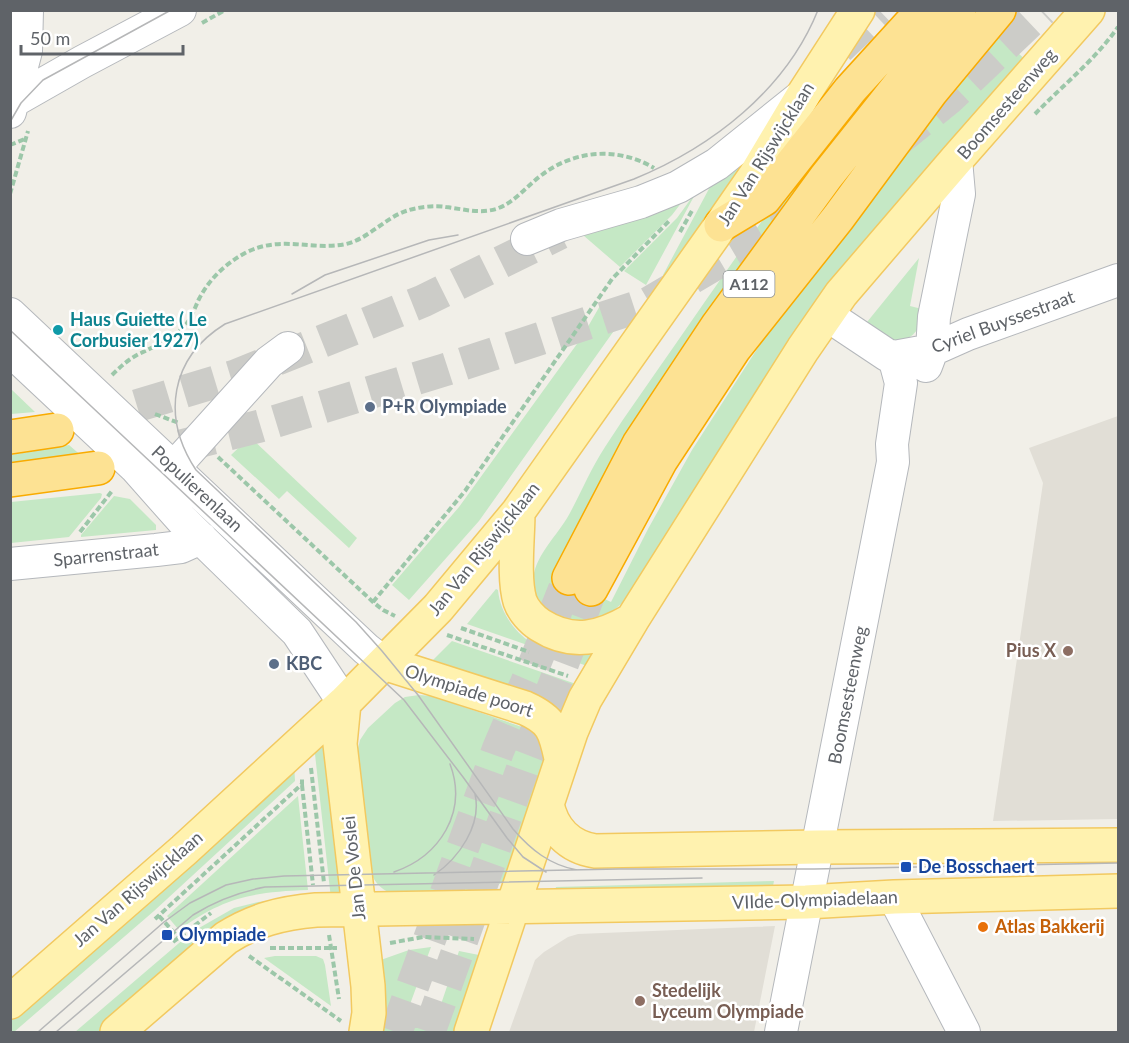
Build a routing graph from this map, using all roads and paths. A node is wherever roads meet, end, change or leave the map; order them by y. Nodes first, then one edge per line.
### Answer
1 (27, 10) edge
2 (180, 10) edge
3 (858, 10) edge
4 (923, 10) edge
5 (959, 10) edge
6 (999, 10) edge
7 (1088, 10) edge
8 (1119, 27) edge
9 (805, 92) junction
10 (14, 109) edge
11 (1030, 120) dead end
12 (26, 139) junction
13 (10, 145) edge
14 (956, 160) junction
15 (678, 187) junction
16 (10, 194) edge
17 (672, 218) dead end
18 (721, 225) junction
19 (527, 239) tunnel mouth
20 (1119, 280) edge
21 (10, 314) edge
22 (827, 315) junction
23 (288, 348) dead end
24 (10, 350) edge
25 (932, 350) junction
26 (894, 357) junction
27 (108, 379) dead end
28 (252, 401) dead end
29 (57, 430) tunnel mouth
30 (10, 437) edge
31 (893, 462) junction
32 (179, 472) junction
33 (108, 476) joint
34 (10, 480) edge
35 (166, 501) junction
36 (518, 513) junction
37 (79, 532) dead end
38 (201, 538) junction
39 (10, 564) edge
40 (373, 602) dead end
41 (632, 620) junction
42 (422, 626) junction
43 (460, 628) dead end
44 (534, 653) dead end
45 (384, 663) junction
46 (593, 685) junction
47 (344, 703) junction
48 (308, 736) junction
49 (561, 758) junction
50 (301, 775) dead end
51 (302, 784) junction
52 (547, 804) junction
53 (1119, 845) edge
54 (818, 847) junction
55 (1119, 891) edge
56 (894, 897) junction
57 (320, 902) junction
58 (806, 902) junction
59 (512, 906) junction
60 (359, 909) junction
61 (501, 941) junction
62 (173, 942) dead end
63 (346, 948) junction
64 (262, 950) dead end
65 (241, 961) dead end
66 (10, 1002) edge
67 (340, 1005) dead end
68 (350, 1022) edge
69 (117, 1032) edge
70 (341, 1032) edge
71 (471, 1032) edge
72 (781, 1032) edge
73 (964, 1032) edge

1 - 10 street
2 - 10 street
3 - 9 main road, Jan Van Rijswijcklaan
4 - 18 highway
5 - 6 highway, A112
7 - 14 main road, Boomsesteenweg
8 - 11 path
9 - 15 street
9 - 18 main road, Jan Van Rijswijcklaan
10 - 12 path
12 - 13 path
12 - 16 path
14 - 22 main road
14 - 25 street, Boomsesteenweg
15 - 19 street
15 - 27 path
17 - 40 path
18 - 36 main road, Jan Van Rijswijcklaan
20 - 25 street, Cyriel Buyssestraat
21 - 32 street, Populierenlaan
22 - 26 street
22 - 41 main road
23 - 32 street
24 - 35 street, Populierenlaan
25 - 26 street, Cyriel Buyssestraat
25 - 31 street, Boomsesteenweg
26 - 31 street, Boomsesteenweg
28 - 32 street
29 - 30 highway
31 - 54 street, Boomsesteenweg
32 - 35 street
32 - 45 street, Populierenlaan
33 - 34 highway
33 - 37 path
35 - 38 street, Populierenlaan
36 - 41 main road
36 - 42 main road, Jan Van Rijswijcklaan
38 - 39 street, Sparrenstraat
38 - 47 street, Populierenlaan
41 - 46 main road
42 - 45 main road, Jan Van Rijswijcklaan
42 - 46 path
43 - 44 path
45 - 47 main road, Jan Van Rijswijcklaan
45 - 49 main road, Olympiade poort
46 - 49 main road
47 - 48 main road, Jan Van Rijswijcklaan
47 - 60 main road, Jan De Voslei
48 - 57 path
48 - 66 main road, Jan Van Rijswijcklaan
49 - 52 main road
50 - 51 path
51 - 57 path
51 - 62 path
52 - 54 main road
52 - 59 main road
53 - 54 main road
54 - 58 street, Boomsesteenweg
55 - 56 main road, VIIde-Olympiadelaan
56 - 58 main road, VIIde-Olympiadelaan
56 - 73 street
57 - 60 main road
57 - 63 path
57 - 69 main road
58 - 59 main road, VIIde-Olympiadelaan
58 - 72 street, Boomsesteenweg
59 - 60 main road
59 - 61 main road
60 - 63 main road, Jan De Voslei
61 - 63 path
61 - 71 main road
63 - 64 path
63 - 67 path
63 - 68 main road, Jan De Voslei
65 - 68 path
68 - 70 path

